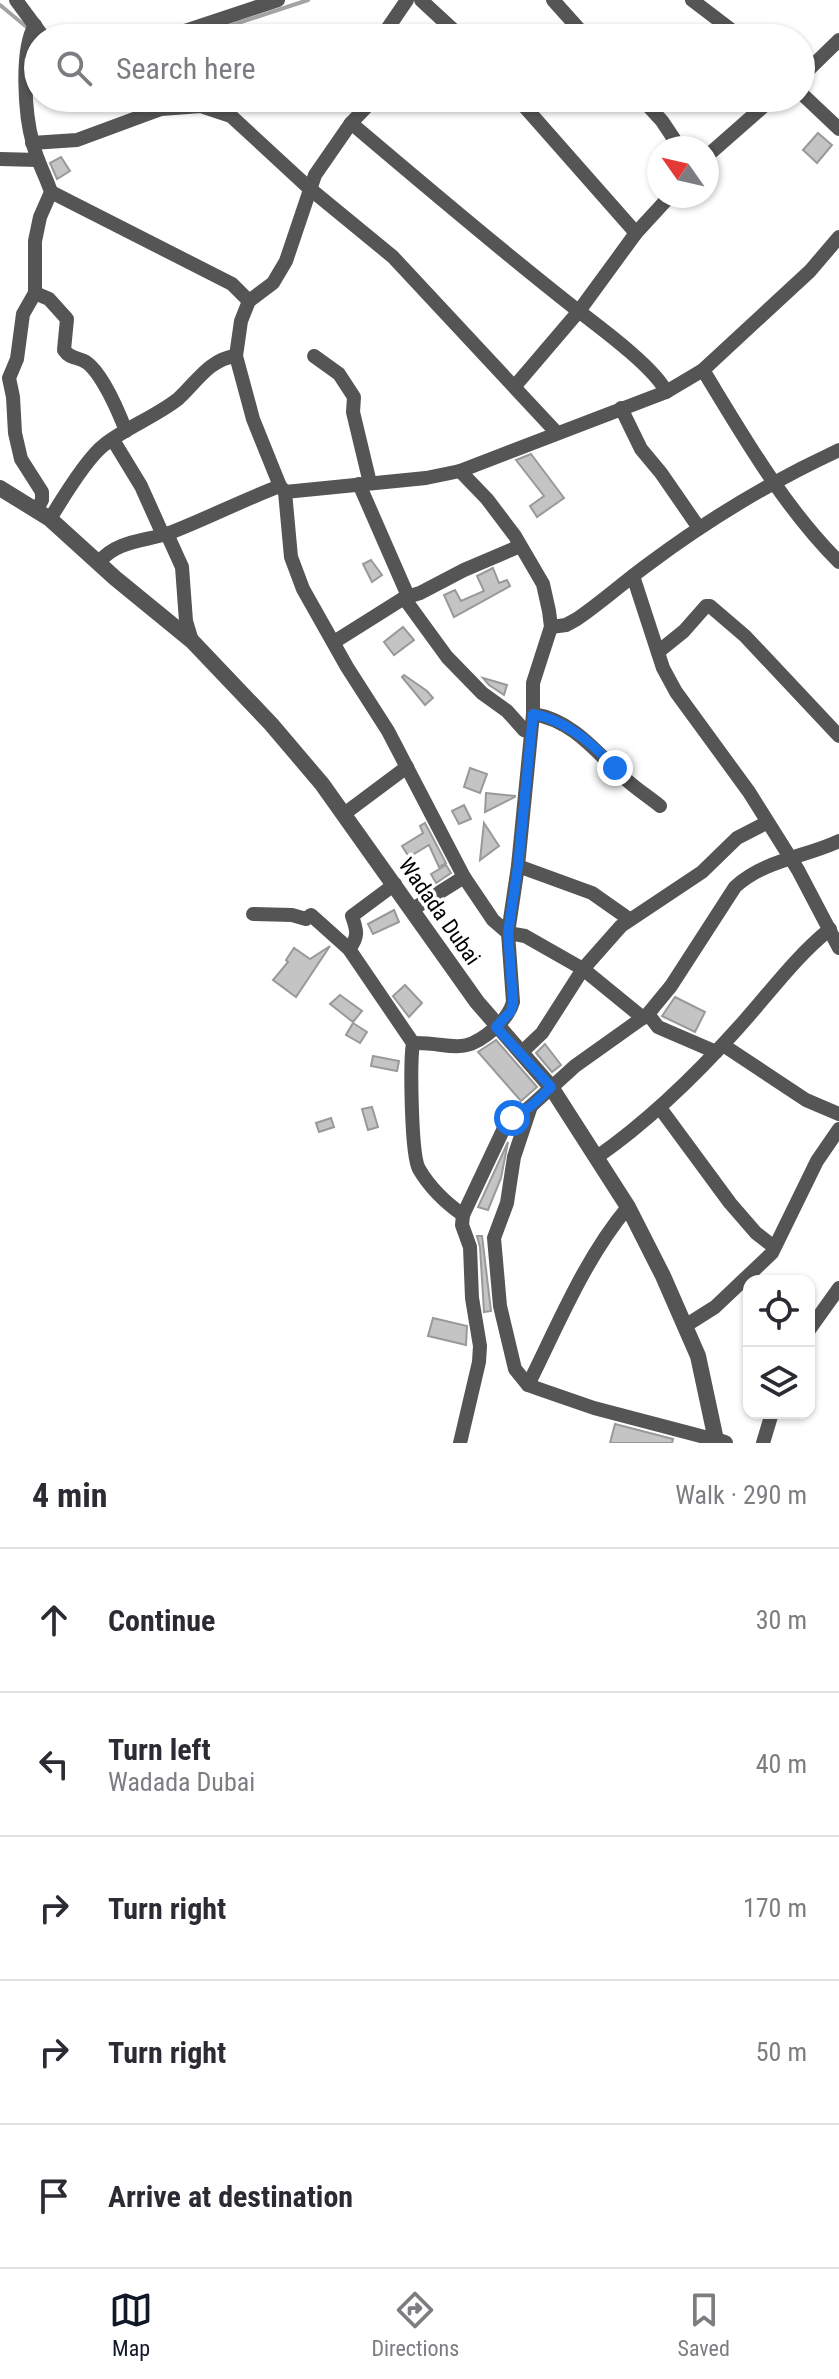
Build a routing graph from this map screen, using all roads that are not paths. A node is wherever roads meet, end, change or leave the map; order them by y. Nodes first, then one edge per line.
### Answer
1 (16, 0) edge
2 (278, 0) edge
3 (407, 0) edge
4 (421, 0) edge
5 (553, 0) edge
6 (692, 0) edge
7 (34, 24) edge
8 (206, 24) edge
9 (391, 24) edge
10 (450, 24) edge
11 (574, 24) edge
12 (724, 24) edge
13 (839, 40) edge
14 (815, 63) edge
15 (815, 106) edge
16 (29, 112) edge
17 (153, 112) edge
18 (219, 112) edge
19 (362, 112) edge
20 (529, 112) edge
21 (654, 112) edge
22 (757, 112) edge
23 (351, 123) junction
24 (839, 129) edge
25 (672, 136) edge
26 (32, 143) junction
27 (719, 145) edge
28 (0, 159) edge
29 (38, 160) junction
30 (309, 188) junction
31 (51, 192) junction
32 (659, 208) edge
33 (636, 233) junction
34 (839, 237) edge
35 (35, 293) junction
36 (249, 301) junction
37 (579, 311) junction
38 (236, 356) junction
39 (314, 356) dead end
40 (703, 370) junction
41 (4, 377) edge
42 (515, 386) junction
43 (666, 392) junction
44 (621, 408) junction
45 (557, 433) junction
46 (120, 436) junction
47 (839, 450) edge
48 (460, 471) junction
49 (774, 483) junction
50 (364, 484) junction
51 (0, 488) edge
52 (283, 489) junction
53 (43, 515) junction
54 (699, 528) junction
55 (165, 535) junction
56 (520, 546) junction
57 (99, 562) junction
58 (839, 562) edge
59 (633, 576) junction
60 (406, 597) junction
61 (551, 627) junction
62 (192, 641) junction
63 (334, 642) junction
64 (658, 652) junction
65 (533, 714) junction
66 (531, 733) junction
67 (839, 736) edge
68 (407, 767) junction
69 (660, 806) dead end
70 (344, 814) junction
71 (766, 823) junction
72 (839, 841) edge
73 (788, 857) junction
74 (518, 866) junction
75 (464, 877) junction
76 (395, 884) junction
77 (413, 909) junction
78 (253, 914) dead end
79 (629, 919) junction
80 (830, 929) junction
81 (508, 933) junction
82 (839, 948) edge
83 (349, 949) junction
84 (583, 969) junction
85 (646, 1016) junction
86 (496, 1027) junction
87 (413, 1043) junction
88 (719, 1048) junction
89 (522, 1052) junction
90 (551, 1087) junction
91 (531, 1106) junction
92 (660, 1108) junction
93 (839, 1114) edge
94 (839, 1129) edge
95 (597, 1157) junction
96 (628, 1207) junction
97 (463, 1215) junction
98 (774, 1247) junction
99 (839, 1288) edge
100 (815, 1322) edge
101 (685, 1326) junction
102 (528, 1385) junction
103 (770, 1419) edge
104 (719, 1442) edge
105 (460, 1443) edge
106 (763, 1443) edge

1 - 7 street
2 - 8 street
3 - 9 street
4 - 10 street
5 - 11 street
6 - 12 street
13 - 14 street
15 - 24 street
16 - 26 street
17 - 26 street
18 - 30 street
19 - 23 street
20 - 33 street
21 - 25 street
22 - 27 street
23 - 30 street
23 - 37 street
26 - 29 street
28 - 29 street
29 - 31 street
30 - 36 street
30 - 42 street
31 - 35 street
31 - 36 street
32 - 33 street
33 - 37 street
34 - 40 street
35 - 41 street
35 - 46 street
36 - 38 street
37 - 42 street
37 - 43 street
38 - 46 street
38 - 52 street
39 - 50 street
40 - 43 street
40 - 49 street
41 - 53 street
42 - 45 street
43 - 44 street
44 - 45 street
44 - 54 street
45 - 48 street
46 - 53 street
46 - 55 street
47 - 49 street
48 - 50 street
48 - 56 street
49 - 54 street
49 - 58 street
50 - 52 street
50 - 60 street
51 - 53 street, Wadada Dubai
52 - 55 street
52 - 63 street
53 - 57 street, Wadada Dubai
54 - 59 street
55 - 57 street
55 - 62 street
56 - 60 street
56 - 61 street
57 - 62 street, Wadada Dubai
59 - 61 street
59 - 64 street
60 - 63 street
60 - 66 street
61 - 65 street
62 - 70 street, Wadada Dubai
63 - 68 street
64 - 67 street
64 - 71 street
65 - 66 street
65 - 69 street
66 - 74 street
68 - 70 street
68 - 75 street
70 - 76 street, Wadada Dubai
71 - 73 street
71 - 79 street
72 - 73 street
73 - 80 street
73 - 85 street
74 - 79 street
74 - 81 street
75 - 77 street
75 - 81 street
76 - 77 street, Wadada Dubai
76 - 83 street
77 - 86 street, Wadada Dubai
78 - 83 street
79 - 84 street
80 - 82 street
80 - 88 street
81 - 84 street
81 - 86 street
83 - 87 street
84 - 85 street
84 - 89 street
85 - 88 street
85 - 90 street
86 - 87 street
86 - 89 street, Wadada Dubai
87 - 97 street
88 - 92 street
88 - 93 street
89 - 90 street, Wadada Dubai
90 - 91 street
90 - 95 street, Wadada Dubai
91 - 97 street
91 - 102 street
92 - 95 street
92 - 98 street
94 - 98 street
95 - 96 street, Wadada Dubai
96 - 101 street, Wadada Dubai
96 - 102 street
97 - 105 street
98 - 101 street
99 - 100 street
101 - 104 street, Wadada Dubai
102 - 104 street
103 - 106 street

